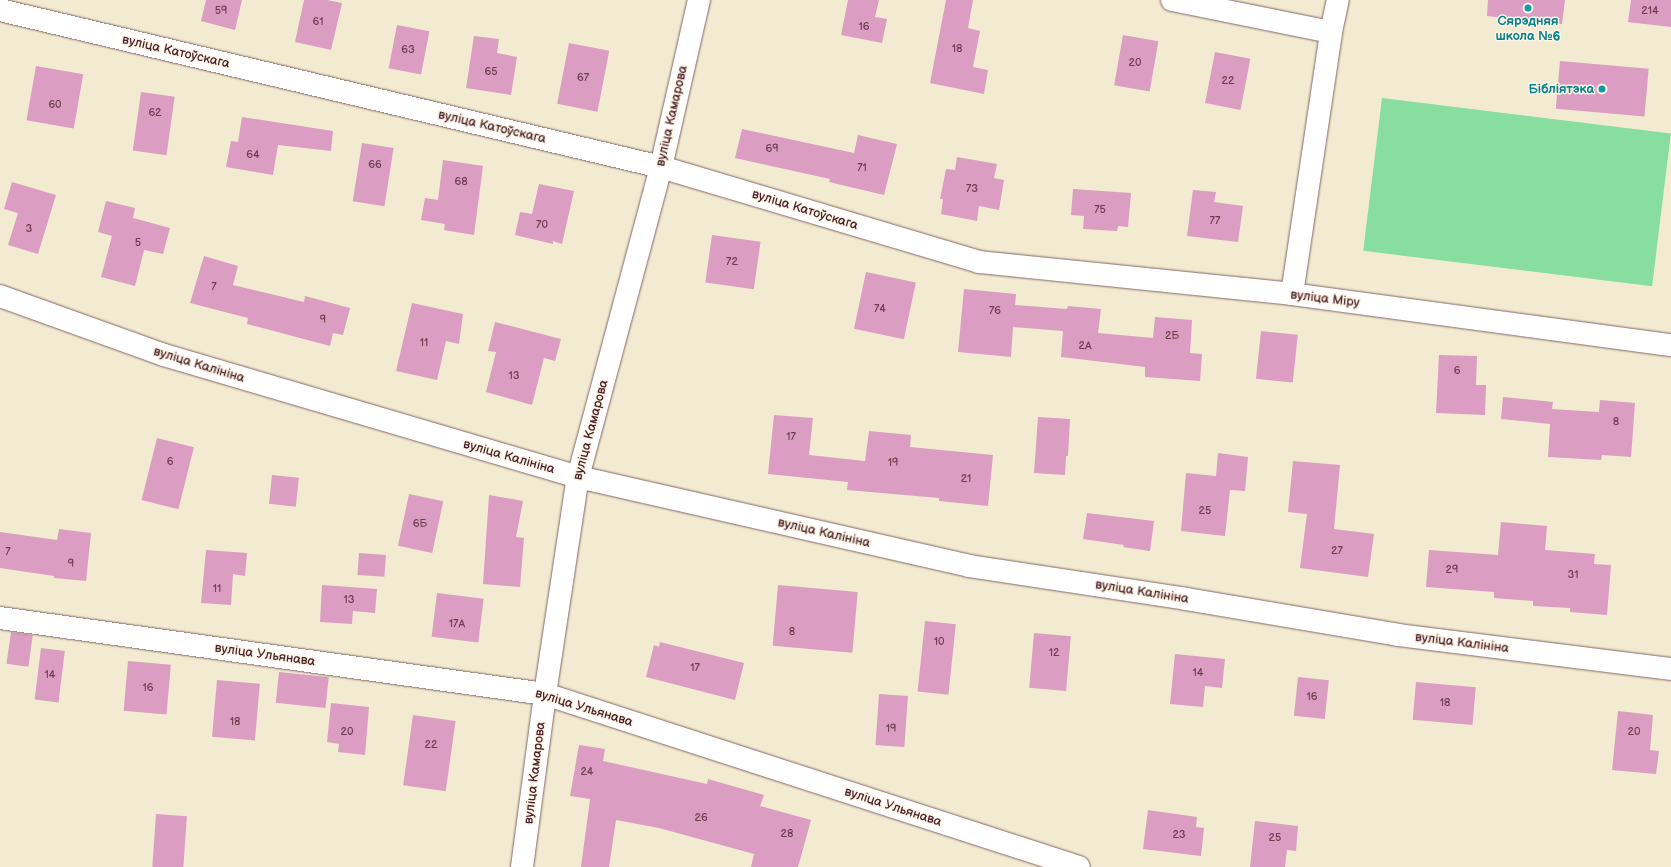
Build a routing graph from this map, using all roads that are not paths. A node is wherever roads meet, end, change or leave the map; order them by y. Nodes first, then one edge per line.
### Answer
1 (699, 0) edge
2 (1172, 0) edge
3 (1338, 0) edge
4 (0, 10) edge
5 (1331, 32) junction
6 (661, 167) junction
7 (978, 262) joint
8 (1292, 294) junction
9 (0, 296) edge
10 (1671, 345) edge
11 (578, 477) junction
12 (0, 618) edge
13 (1671, 669) edge
14 (545, 694) junction
15 (522, 867) edge
16 (1079, 867) edge

1 - 6 street, вуліца Камарова
2 - 5 street
3 - 5 street
4 - 6 street, вуліца Катоўскага
5 - 8 street
6 - 7 street, вуліца Катоўскага
6 - 11 street, вуліца Камарова
7 - 8 street, вуліца Міру
8 - 10 street, вуліца Міру
9 - 11 street, вуліца Калініна
11 - 13 street, вуліца Калініна
11 - 14 street, вуліца Камарова
12 - 14 street, вуліца Ульянава
14 - 15 street, вуліца Камарова
14 - 16 street, вуліца Ульянава

